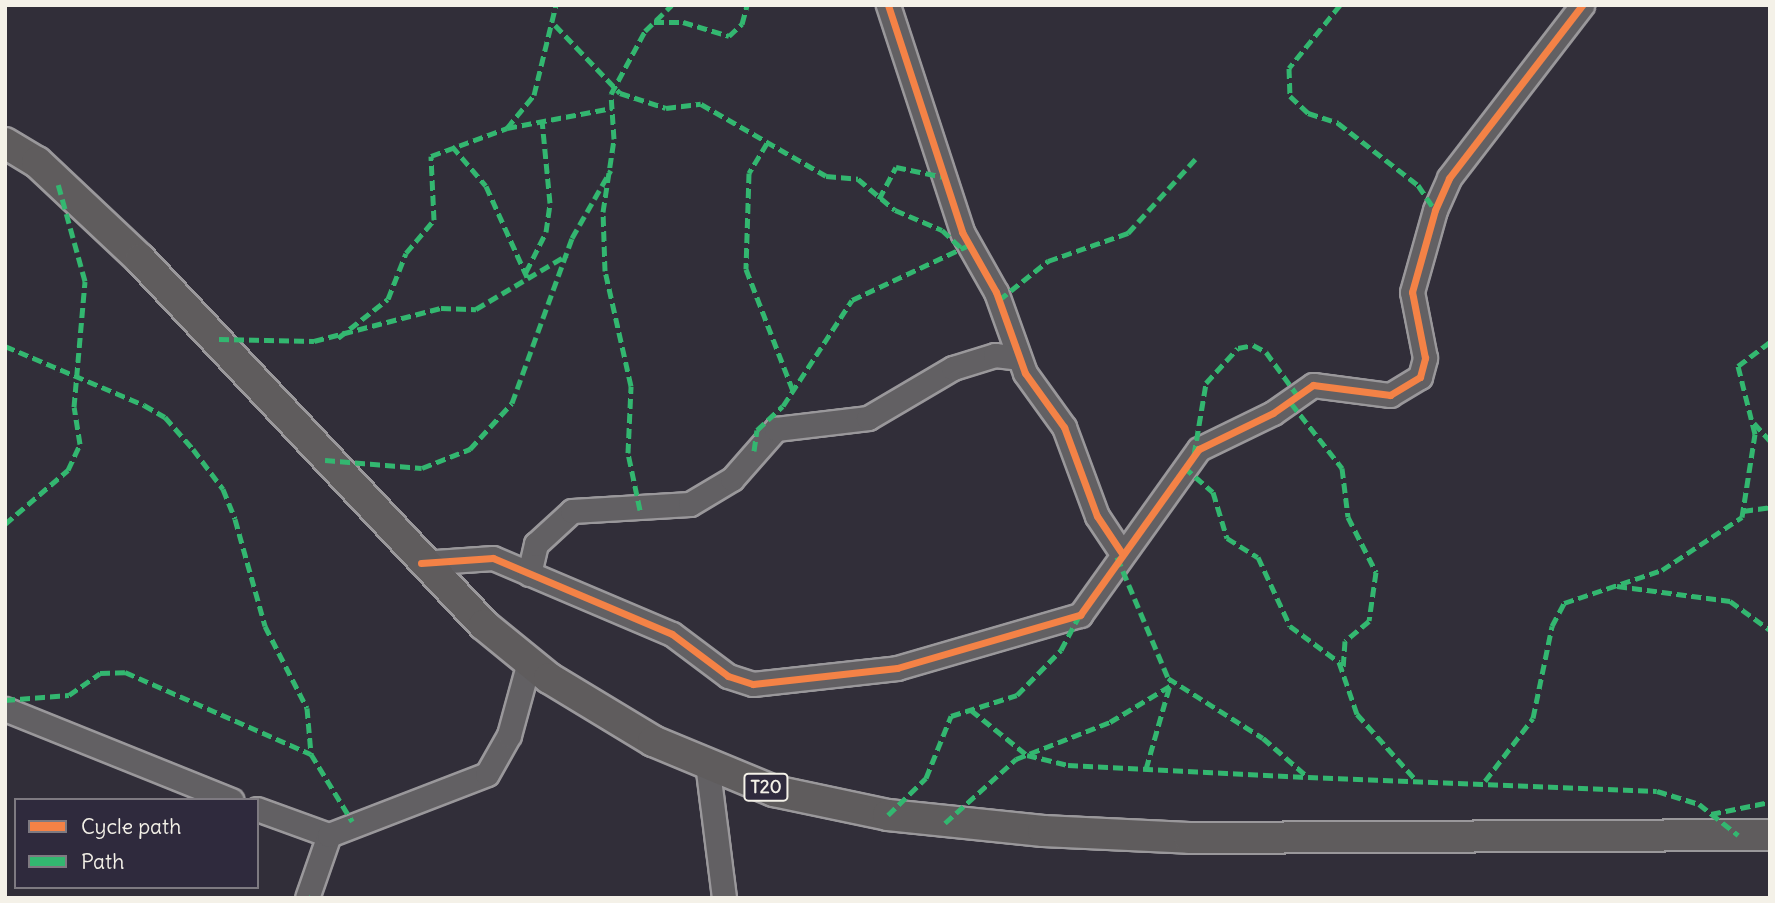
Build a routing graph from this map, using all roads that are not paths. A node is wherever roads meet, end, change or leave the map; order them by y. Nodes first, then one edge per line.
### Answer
1 (888, 5) edge
2 (1582, 5) edge
3 (5, 143) edge
4 (1019, 358) junction
5 (1121, 552) junction
6 (421, 563) junction
7 (529, 574) junction
8 (529, 662) junction
9 (5, 709) edge
10 (707, 763) junction
11 (226, 798) edge
12 (259, 810) edge
13 (329, 835) junction
14 (1770, 835) edge
15 (307, 898) edge
16 (724, 898) edge

1 - 4 street
2 - 5 street
3 - 6 main road, T20
4 - 5 street
4 - 7 street
5 - 7 street
6 - 7 street
6 - 8 main road, T20
8 - 10 main road, T20
8 - 13 street
9 - 11 street
10 - 14 main road, T20
10 - 16 street
12 - 13 street
13 - 15 street

